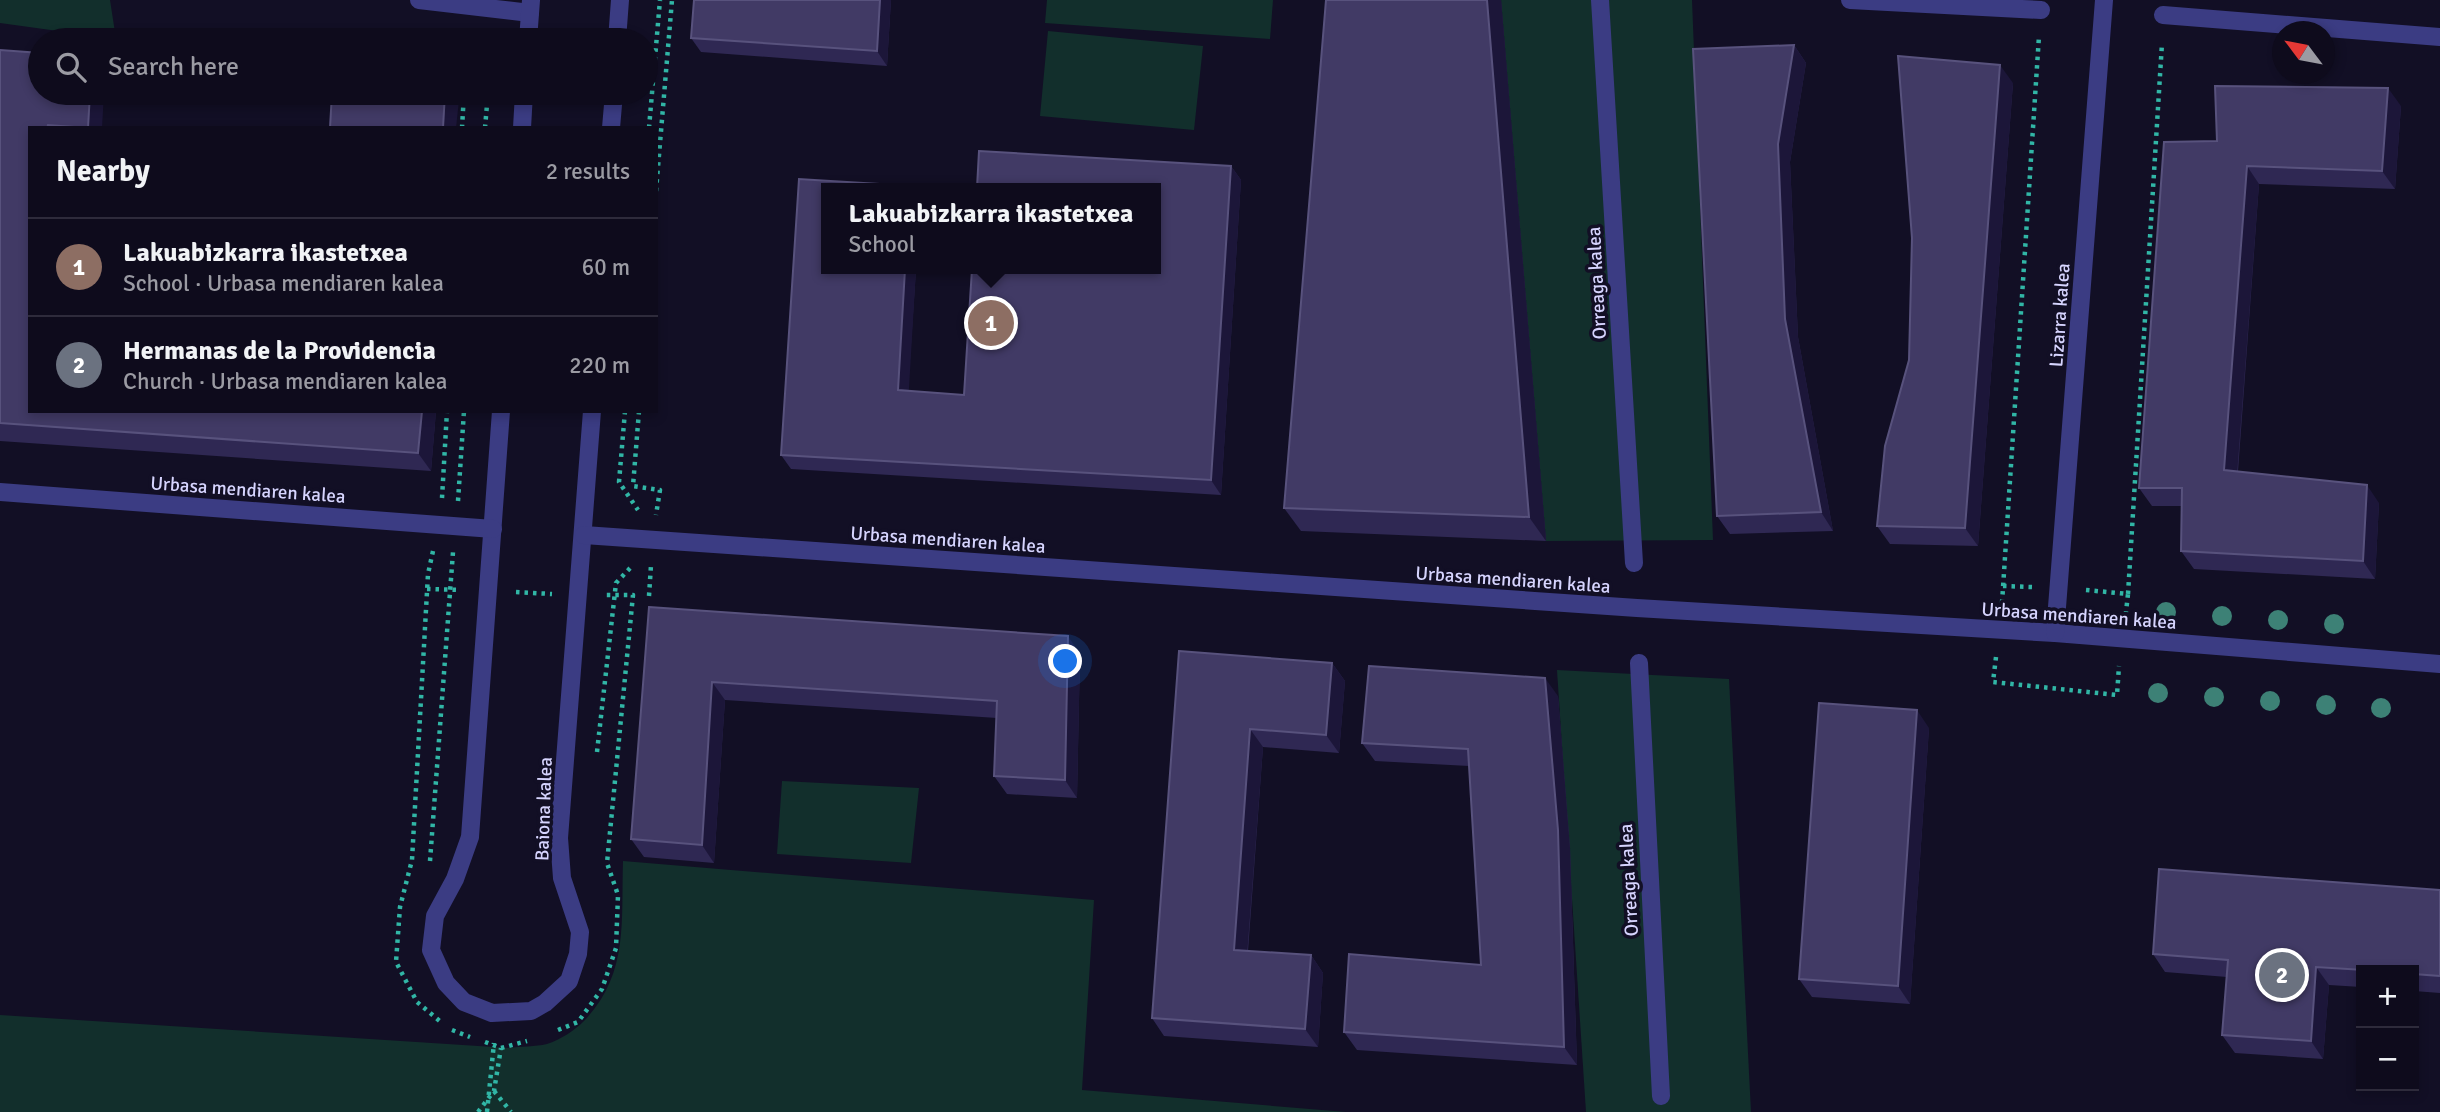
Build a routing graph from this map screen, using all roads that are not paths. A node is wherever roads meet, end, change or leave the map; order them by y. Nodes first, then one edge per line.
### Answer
1 (419, 0) edge
2 (620, 0) edge
3 (1600, 0) edge
4 (1850, 0) edge
5 (2104, 0) edge
6 (530, 6) edge
7 (2041, 10) road end
8 (2163, 15) road end
9 (529, 28) edge
10 (618, 28) edge
11 (2440, 37) edge
12 (523, 105) edge
13 (613, 105) edge
14 (522, 126) edge
15 (611, 126) edge
16 (501, 413) edge
17 (592, 413) edge
18 (0, 492) edge
19 (493, 529) junction
20 (584, 535) junction
21 (1634, 563) dead end
22 (2055, 633) junction
23 (1639, 663) dead end
24 (2440, 664) edge
25 (1661, 1096) dead end

1 - 6 street
2 - 10 street
3 - 21 street, Orreaga kalea
4 - 7 street
5 - 22 street, Lizarra kalea
6 - 9 street
8 - 11 street
12 - 14 street
13 - 15 street
16 - 19 street, Baiona kalea
17 - 20 street, Baiona kalea
18 - 19 street, Urbasa mendiaren kalea
19 - 20 street, Baiona kalea
20 - 22 street, Urbasa mendiaren kalea
22 - 24 street, Urbasa mendiaren kalea
23 - 25 street, Orreaga kalea

